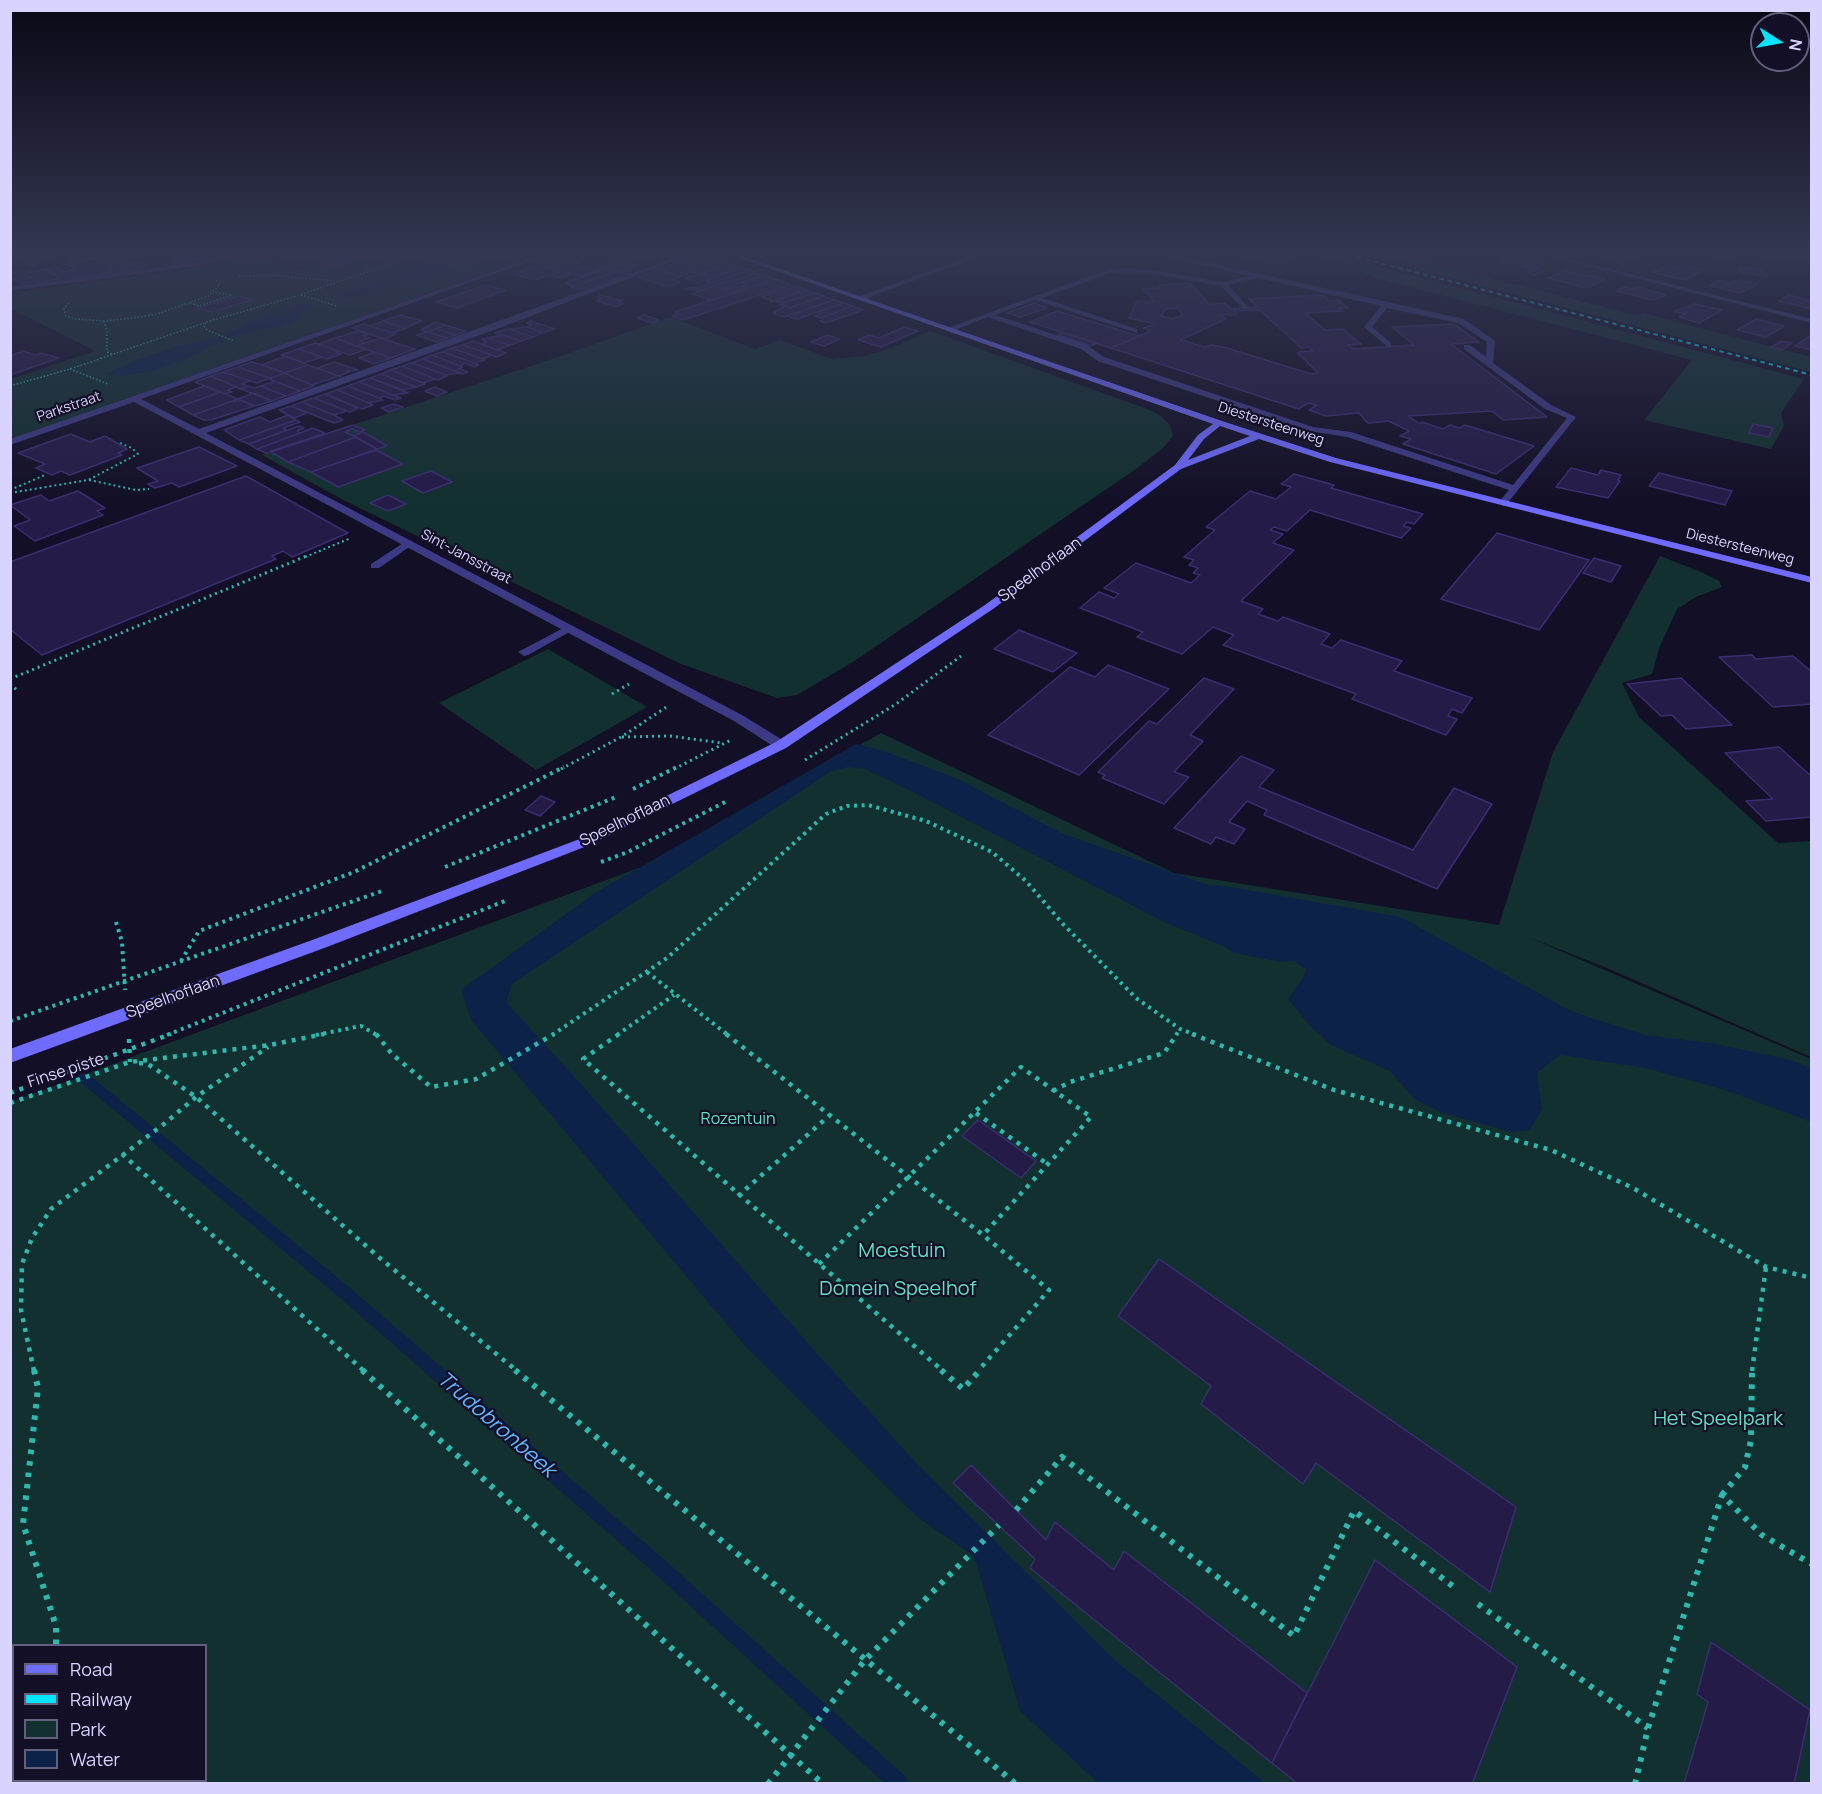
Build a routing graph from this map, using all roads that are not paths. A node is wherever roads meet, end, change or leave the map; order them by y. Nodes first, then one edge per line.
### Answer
1 (307, 339) edge
2 (461, 339) edge
3 (977, 339) edge
4 (1059, 339) edge
5 (1381, 339) edge
6 (1488, 339) edge
7 (1388, 345) dead end
8 (1467, 347) dead end
9 (1489, 364) junction
10 (135, 399) junction
11 (1219, 423) junction
12 (200, 432) junction
13 (1259, 436) junction
14 (10, 442) edge
15 (1178, 467) junction
16 (1513, 488) junction
17 (1503, 502) junction
18 (408, 543) junction
19 (375, 566) dead end
20 (1812, 580) edge
21 (569, 628) junction
22 (524, 652) dead end
23 (781, 745) junction
24 (10, 1056) edge

1 - 10 street, Parkstraat
2 - 12 street
3 - 11 main road, Diestersteenweg
4 - 16 street
5 - 7 street
6 - 9 street
8 - 9 street
9 - 16 street
10 - 12 street, Sint-Jansstraat
10 - 14 street, Parkstraat
11 - 13 main road, Diestersteenweg
11 - 15 main road, Speelhoflaan
12 - 18 street, Sint-Jansstraat
13 - 15 main road, Speelhoflaan
13 - 17 main road, Diestersteenweg
15 - 23 main road, Speelhoflaan
16 - 17 street
17 - 20 main road, Diestersteenweg
18 - 19 street
18 - 21 street, Sint-Jansstraat
21 - 22 street
21 - 23 street, Sint-Jansstraat
23 - 24 main road, Speelhoflaan

